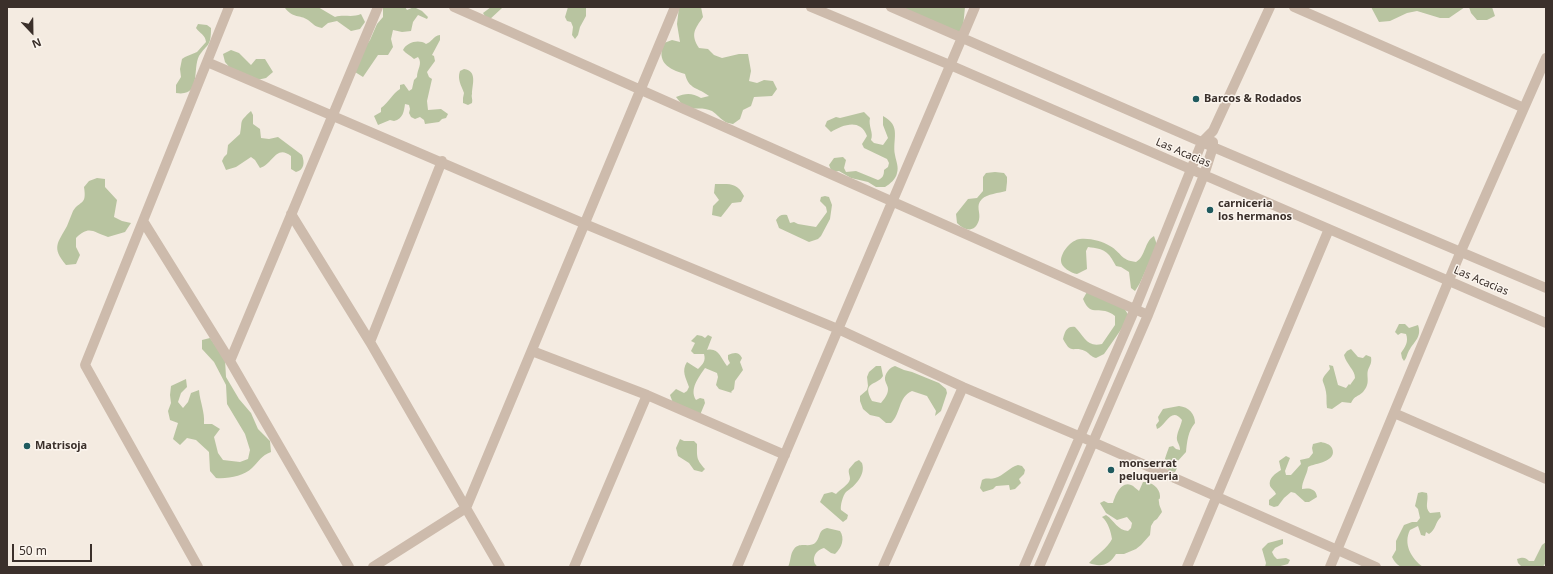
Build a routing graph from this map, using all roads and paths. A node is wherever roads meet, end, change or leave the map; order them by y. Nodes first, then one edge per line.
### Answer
1 (229, 7) edge
2 (378, 7) edge
3 (454, 7) edge
4 (675, 7) edge
5 (811, 7) edge
6 (891, 7) edge
7 (975, 7) edge
8 (1270, 7) edge
9 (1294, 7) edge
10 (962, 38) junction
11 (1546, 58) edge
12 (207, 62) junction
13 (950, 65) junction
14 (641, 91) junction
15 (1524, 108) junction
16 (333, 115) junction
17 (1213, 131) junction
18 (1202, 142) junction
19 (1213, 147) junction
20 (442, 162) junction
21 (1190, 169) junction
22 (1204, 175) junction
23 (893, 201) junction
24 (292, 214) junction
25 (143, 220) junction
26 (585, 224) junction
27 (1329, 229) junction
28 (1462, 251) junction
29 (1449, 281) junction
30 (1546, 288) edge
31 (1135, 308) junction
32 (1148, 315) junction
33 (1546, 323) edge
34 (838, 329) junction
35 (370, 342) junction
36 (532, 351) junction
37 (230, 361) junction
38 (963, 387) junction
39 (647, 395) junction
40 (1394, 413) junction
41 (1080, 436) junction
42 (1093, 442) junction
43 (785, 455) junction
44 (1546, 479) edge
45 (1217, 497) junction
46 (466, 508) junction
47 (1337, 550) junction
48 (198, 567) edge
49 (349, 567) edge
50 (373, 567) edge
51 (500, 567) edge
52 (574, 567) edge
53 (737, 567) edge
54 (883, 567) edge
55 (1024, 567) edge
56 (1039, 567) edge
57 (1187, 567) edge
58 (1330, 567) edge
59 (1376, 567) edge

1 - 12 street
2 - 16 street
3 - 14 street
4 - 14 street
5 - 13 street, Las Acacias
6 - 10 street, Las Acacias
7 - 10 street
8 - 17 street
9 - 15 street
10 - 13 street
10 - 18 street, Las Acacias
11 - 15 street
12 - 16 street
12 - 25 street
13 - 21 street, Las Acacias
13 - 23 street
14 - 23 street
14 - 26 street
15 - 28 street
16 - 20 street
16 - 24 street
17 - 18 street
17 - 19 street
18 - 19 street, Las Acacias
18 - 21 street
19 - 22 street
19 - 28 street, Las Acacias
20 - 26 street
20 - 35 street
21 - 22 street, Las Acacias
21 - 31 street
22 - 27 street, Las Acacias
22 - 32 street
23 - 31 street
23 - 34 street
24 - 35 street
24 - 37 street
25 - 37 street
25 - 48 street
26 - 34 street
26 - 36 street
27 - 29 street, Las Acacias
27 - 45 street
28 - 29 street
28 - 30 street, Las Acacias
29 - 33 street, Las Acacias
29 - 40 street
31 - 32 street
31 - 41 street
32 - 42 street
34 - 38 street
34 - 43 street
35 - 46 street
36 - 39 street
36 - 46 street
37 - 49 street
38 - 41 street
38 - 54 street
39 - 43 street
39 - 52 street
40 - 44 street
40 - 47 street
41 - 42 street
41 - 55 street
42 - 45 street
42 - 56 street
43 - 53 street
45 - 47 street
45 - 57 street
46 - 50 street
46 - 51 street
47 - 58 street
47 - 59 street

